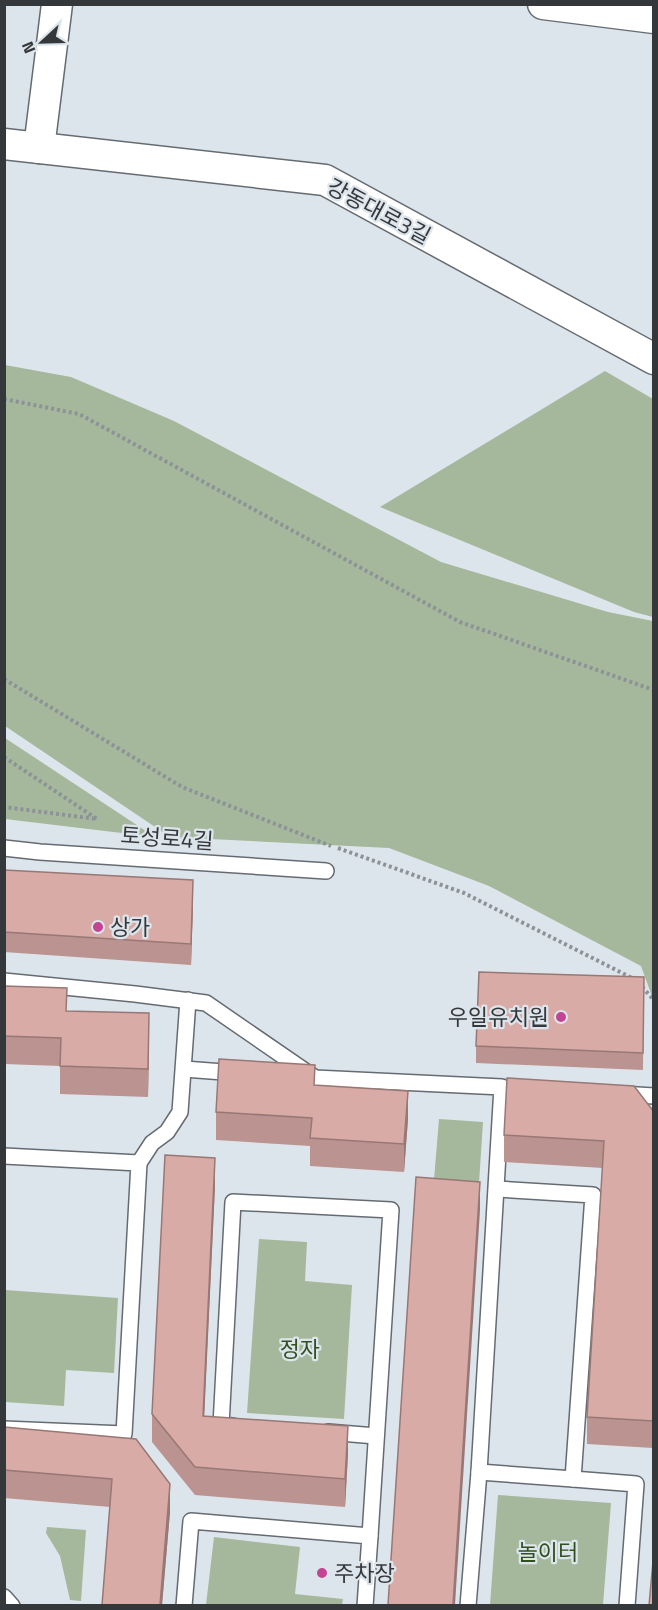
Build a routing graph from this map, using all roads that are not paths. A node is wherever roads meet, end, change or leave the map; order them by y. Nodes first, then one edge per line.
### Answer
1 (57, 4) edge
2 (543, 4) edge
3 (654, 18) edge
4 (4, 144) edge
5 (39, 148) junction
6 (654, 359) edge
7 (4, 848) edge
8 (326, 871) dead end
9 (4, 981) edge
10 (188, 1000) junction
11 (184, 1069) junction
12 (255, 1074) edge
13 (291, 1076) edge
14 (315, 1078) junction
15 (607, 1094) edge
16 (654, 1096) edge
17 (4, 1156) edge
18 (139, 1163) junction
19 (497, 1189) junction
20 (243, 1426) edge
21 (4, 1429) edge
22 (310, 1431) edge
23 (376, 1436) junction
24 (479, 1472) junction
25 (573, 1479) junction
26 (370, 1536) junction
27 (4, 1598) edge
28 (12, 1605) edge
29 (184, 1605) edge
30 (364, 1605) edge
31 (468, 1605) edge
32 (627, 1605) edge

1 - 5 street
2 - 3 street
4 - 5 street, 강동대로3길
5 - 6 street, 강동대로3길
7 - 8 lane, 토성로4길
9 - 10 lane
10 - 11 lane
10 - 14 lane
11 - 12 lane
11 - 18 lane
13 - 14 lane
14 - 19 lane
15 - 16 lane
17 - 18 lane
18 - 21 lane
19 - 24 lane
19 - 25 lane
20 - 23 lane
22 - 23 lane
23 - 26 lane
24 - 25 lane
24 - 31 lane
25 - 32 lane
26 - 29 lane
26 - 30 lane
27 - 28 lane

